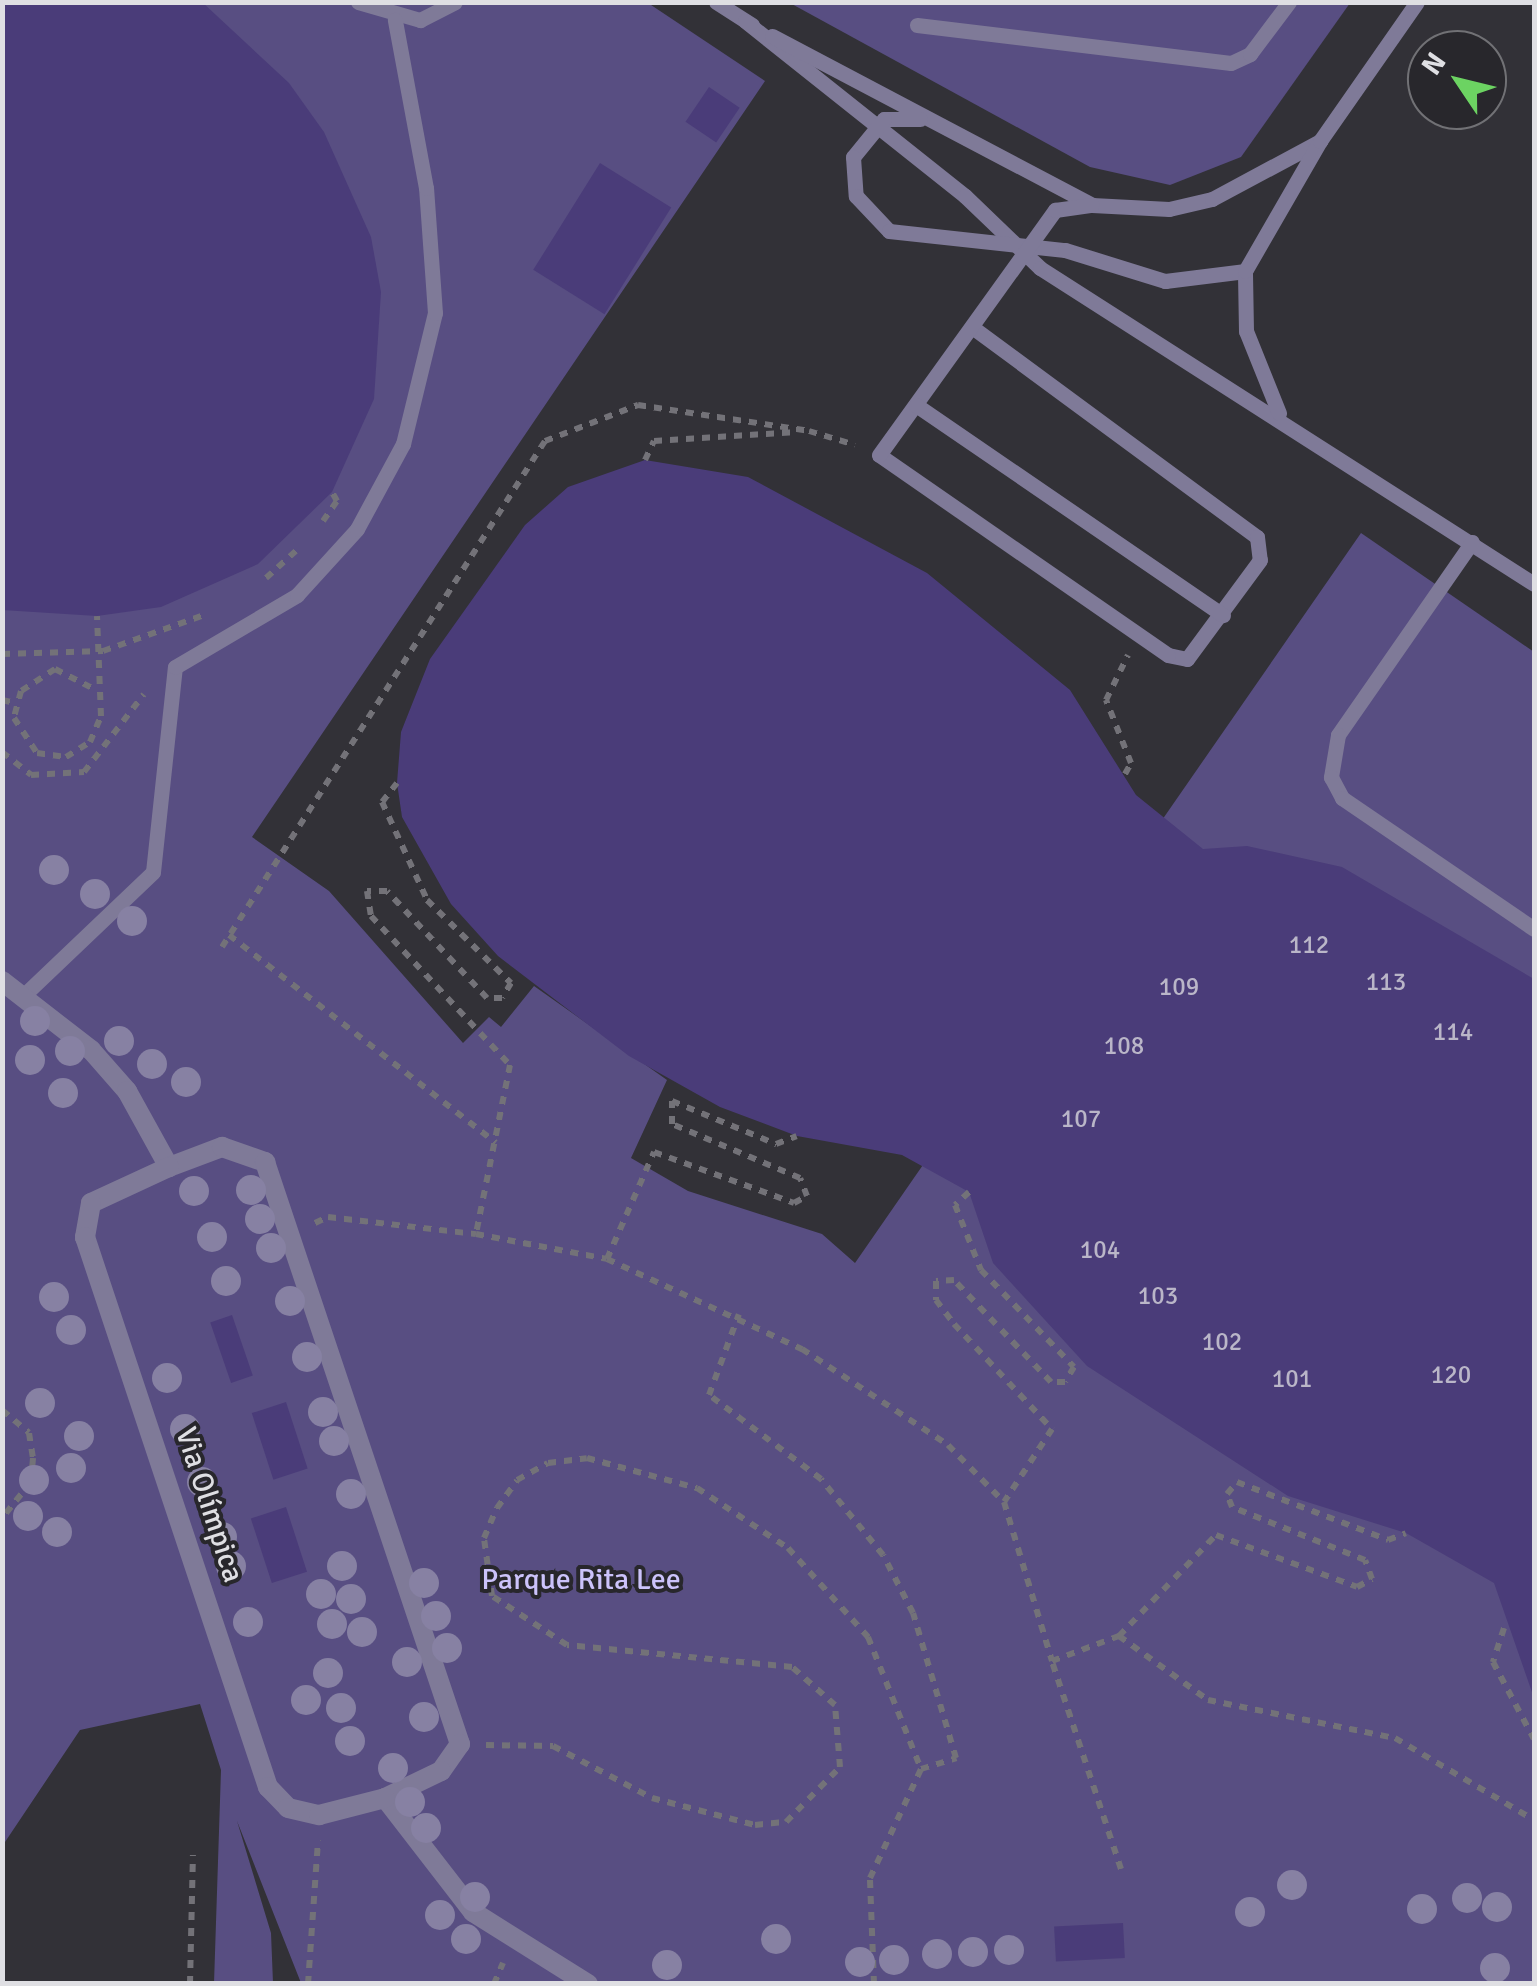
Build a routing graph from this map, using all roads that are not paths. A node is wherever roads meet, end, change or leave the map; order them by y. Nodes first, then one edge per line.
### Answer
1 (358, 2) edge
2 (454, 2) edge
3 (716, 2) edge
4 (1289, 2) edge
5 (1417, 2) edge
6 (395, 20) junction
7 (746, 22) junction
8 (917, 25) dead end
9 (924, 120) junction
10 (870, 129) junction
11 (1320, 141) junction
12 (1092, 205) junction
13 (1025, 252) junction
14 (1245, 272) junction
15 (972, 326) junction
16 (916, 404) junction
17 (1279, 413) junction
18 (1472, 542) junction
19 (1534, 584) edge
20 (1222, 615) junction
21 (1534, 928) edge
22 (2, 981) edge
23 (24, 995) junction
24 (168, 1167) junction
25 (384, 1798) junction
26 (588, 1984) edge

1 - 6 lane
2 - 6 lane
3 - 7 lane
4 - 8 lane
5 - 11 lane
6 - 23 lane
7 - 9 lane
7 - 10 lane
9 - 10 lane
9 - 12 lane
10 - 13 lane
10 - 13 lane
11 - 12 lane
11 - 14 lane
12 - 13 lane
13 - 14 lane
13 - 15 lane
13 - 17 lane
14 - 17 lane
15 - 16 lane
15 - 20 lane
16 - 20 lane
16 - 20 lane
17 - 18 lane
18 - 19 lane
18 - 21 lane
22 - 23 street
23 - 24 street
24 - 25 street, Via Olímpica
24 - 25 street, Via Olímpica
25 - 26 street

